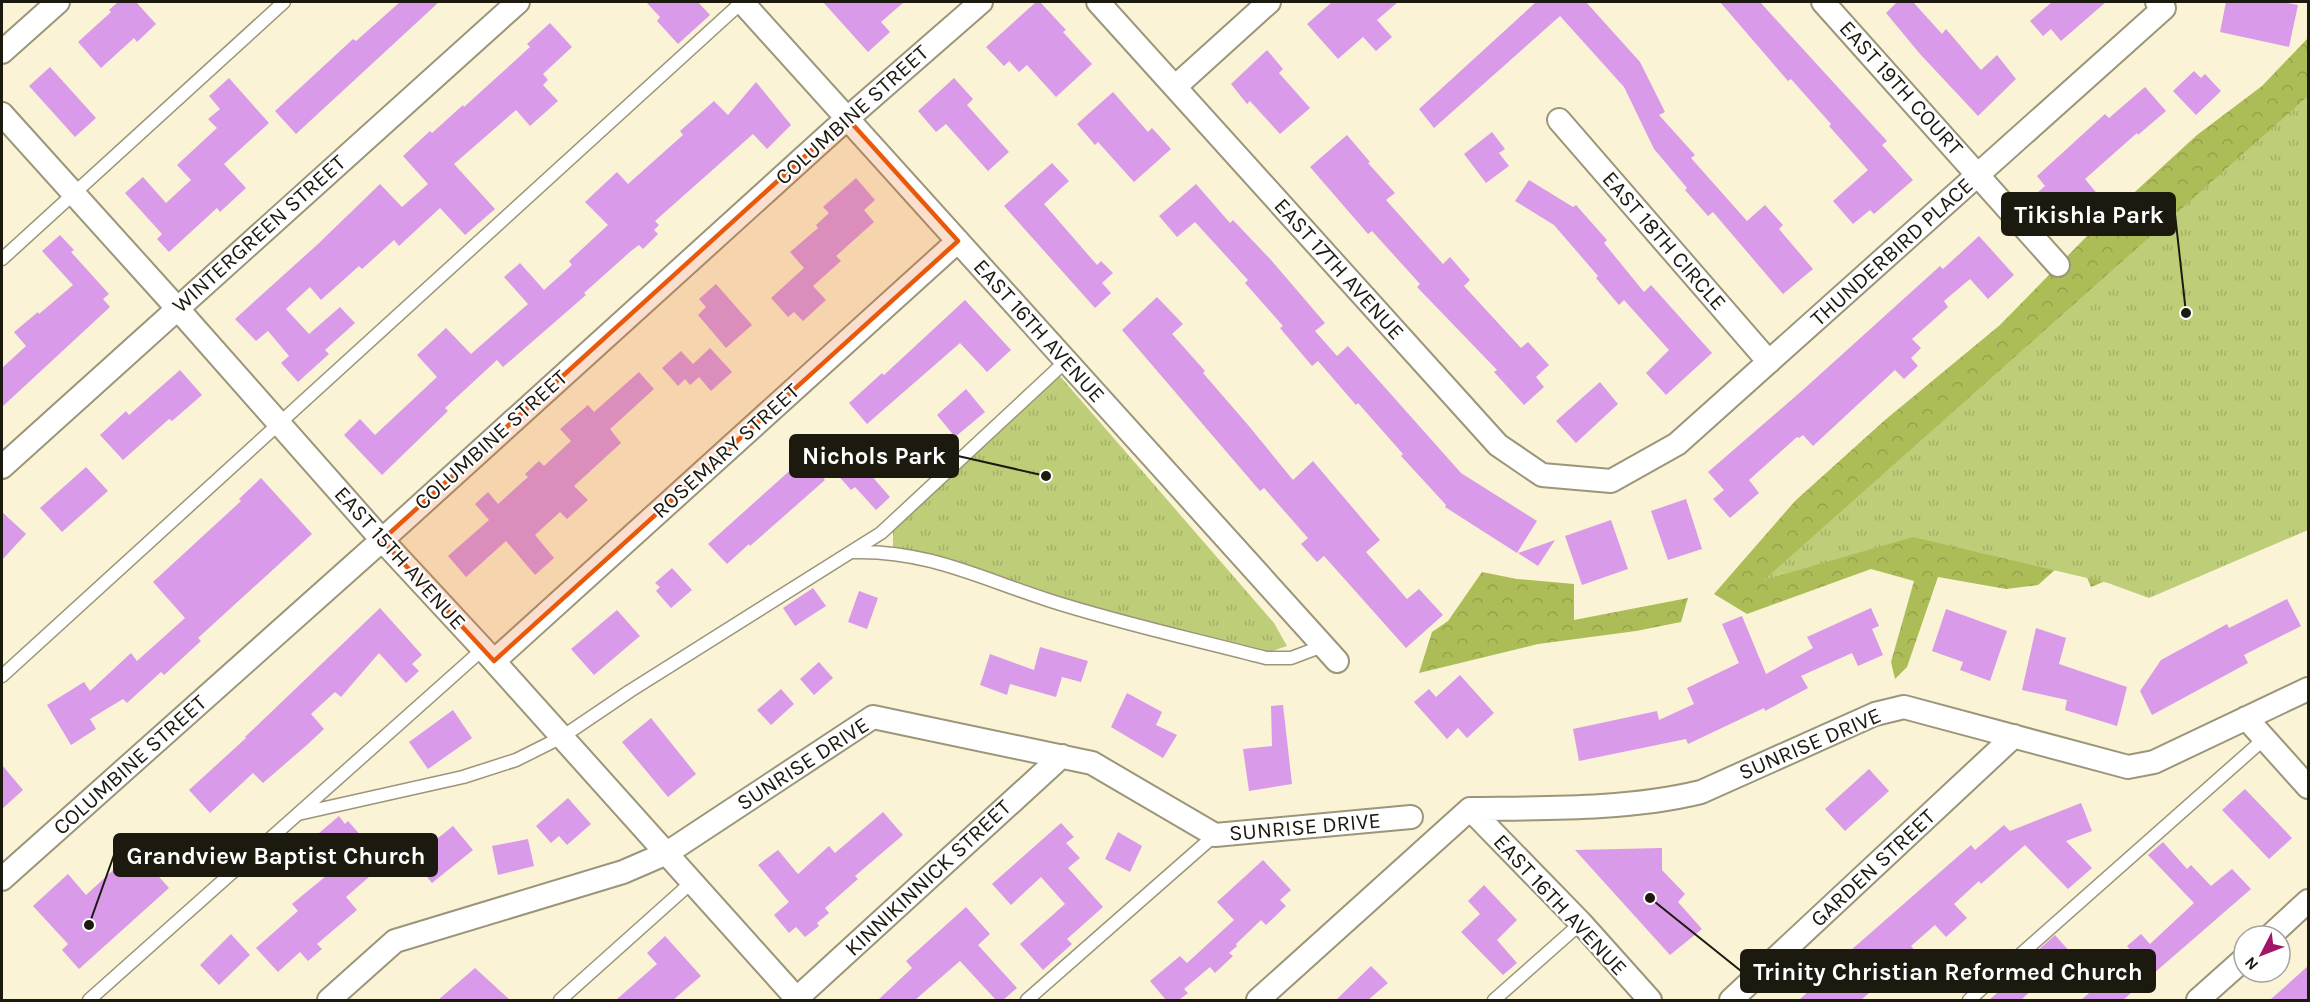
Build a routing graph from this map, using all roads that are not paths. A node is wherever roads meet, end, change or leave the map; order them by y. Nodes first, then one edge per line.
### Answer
1 (58, 2) edge
2 (284, 2) edge
3 (518, 2) edge
4 (742, 2) edge
5 (981, 2) edge
6 (1098, 2) edge
7 (1269, 2) edge
8 (1823, 2) edge
9 (2161, 5) edge
10 (2, 52) edge
11 (1175, 87) junction
12 (2, 114) edge
13 (847, 118) junction
14 (1559, 120) dead end
15 (1978, 174) junction
16 (73, 194) junction
17 (958, 241) junction
18 (2, 259) edge
19 (2058, 265) dead end
20 (177, 308) junction
21 (1066, 361) junction
22 (1769, 362) junction
23 (279, 424) junction
24 (2, 467) edge
25 (1611, 481) joint
26 (382, 540) junction
27 (852, 552) junction
28 (1330, 654) joint
29 (488, 655) junction
30 (2, 676) edge
31 (2308, 689) edge
32 (2246, 718) junction
33 (2014, 736) junction
34 (562, 737) junction
35 (2264, 739) junction
36 (1062, 756) junction
37 (2308, 787) edge
38 (1470, 809) junction
39 (298, 814) junction
40 (1411, 816) dead end
41 (1215, 835) junction
42 (667, 853) junction
43 (2, 879) edge
44 (692, 882) junction
45 (2308, 901) edge
46 (1581, 923) junction
47 (2283, 924) edge
48 (2232, 970) edge
49 (89, 1000) edge
50 (329, 1000) edge
51 (560, 1000) edge
52 (796, 1000) edge
53 (1027, 1000) edge
54 (1258, 1000) edge
55 (1494, 1000) edge
56 (1650, 1000) edge
57 (1731, 1000) edge
58 (1969, 1000) edge
59 (2198, 1000) edge

1 - 10 street
2 - 16 lane
3 - 20 street, WINTERGREEN STREET
4 - 13 street, EAST 16TH AVENUE
4 - 23 lane
5 - 13 street, COLUMBINE STREET
6 - 11 street, EAST 17TH AVENUE
7 - 11 street
8 - 15 street, EAST 19TH COURT
9 - 15 street, THUNDERBIRD PLACE
11 - 25 street, EAST 17TH AVENUE
12 - 16 street, EAST 15TH AVENUE
13 - 17 street, EAST 16TH AVENUE
13 - 26 street, COLUMBINE STREET
14 - 22 street, EAST 18TH CIRCLE
15 - 19 street, EAST 19TH COURT
15 - 22 street, THUNDERBIRD PLACE
16 - 18 lane
16 - 20 street, EAST 15TH AVENUE
17 - 21 street, EAST 16TH AVENUE
17 - 29 street, ROSEMARY STREET
20 - 23 street, EAST 15TH AVENUE
20 - 24 street, WINTERGREEN STREET
21 - 27 lane
21 - 28 street, EAST 16TH AVENUE
22 - 25 street, THUNDERBIRD PLACE
23 - 26 street, EAST 15TH AVENUE
23 - 30 lane
26 - 29 street, EAST 15TH AVENUE
26 - 43 street, COLUMBINE STREET
27 - 28 lane
27 - 34 lane
29 - 34 street, EAST 15TH AVENUE
29 - 39 lane
31 - 32 street, SUNRISE DRIVE
32 - 33 street, SUNRISE DRIVE
32 - 35 street
33 - 38 street, SUNRISE DRIVE
33 - 57 street, GARDEN STREET
34 - 39 lane
34 - 42 street, EAST 15TH AVENUE
35 - 37 street
35 - 58 lane
36 - 41 street, SUNRISE DRIVE
36 - 42 street, SUNRISE DRIVE
36 - 52 street, KINNIKINNICK STREET
38 - 46 street, EAST 16TH AVENUE
38 - 54 street
39 - 49 lane
40 - 41 street, SUNRISE DRIVE
41 - 53 lane
42 - 44 street, EAST 15TH AVENUE
42 - 50 street, SUNRISE DRIVE
44 - 51 lane
44 - 52 street, EAST 15TH AVENUE
45 - 47 street
46 - 55 lane
46 - 56 street, EAST 16TH AVENUE
48 - 59 street

